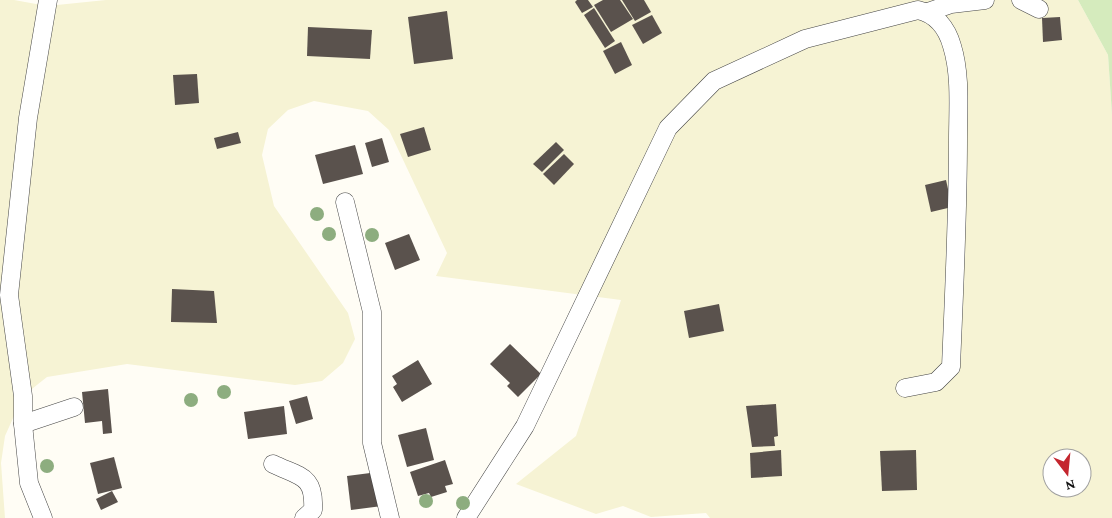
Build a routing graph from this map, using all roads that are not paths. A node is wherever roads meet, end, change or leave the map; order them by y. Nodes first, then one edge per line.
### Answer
1 (48, 0) edge
2 (985, 0) edge
3 (1021, 0) edge
4 (1039, 9) dead end
5 (928, 12) junction
6 (345, 202) dead end
7 (6, 278) edge
8 (905, 388) dead end
9 (74, 407) dead end
10 (23, 424) junction
11 (273, 464) dead end
12 (43, 518) edge
13 (304, 518) edge
14 (390, 518) edge
15 (466, 518) edge

1 - 7 street
2 - 5 street
3 - 4 street
5 - 8 street
5 - 15 street
6 - 14 street
7 - 10 street
9 - 10 street
10 - 12 street
11 - 13 street

